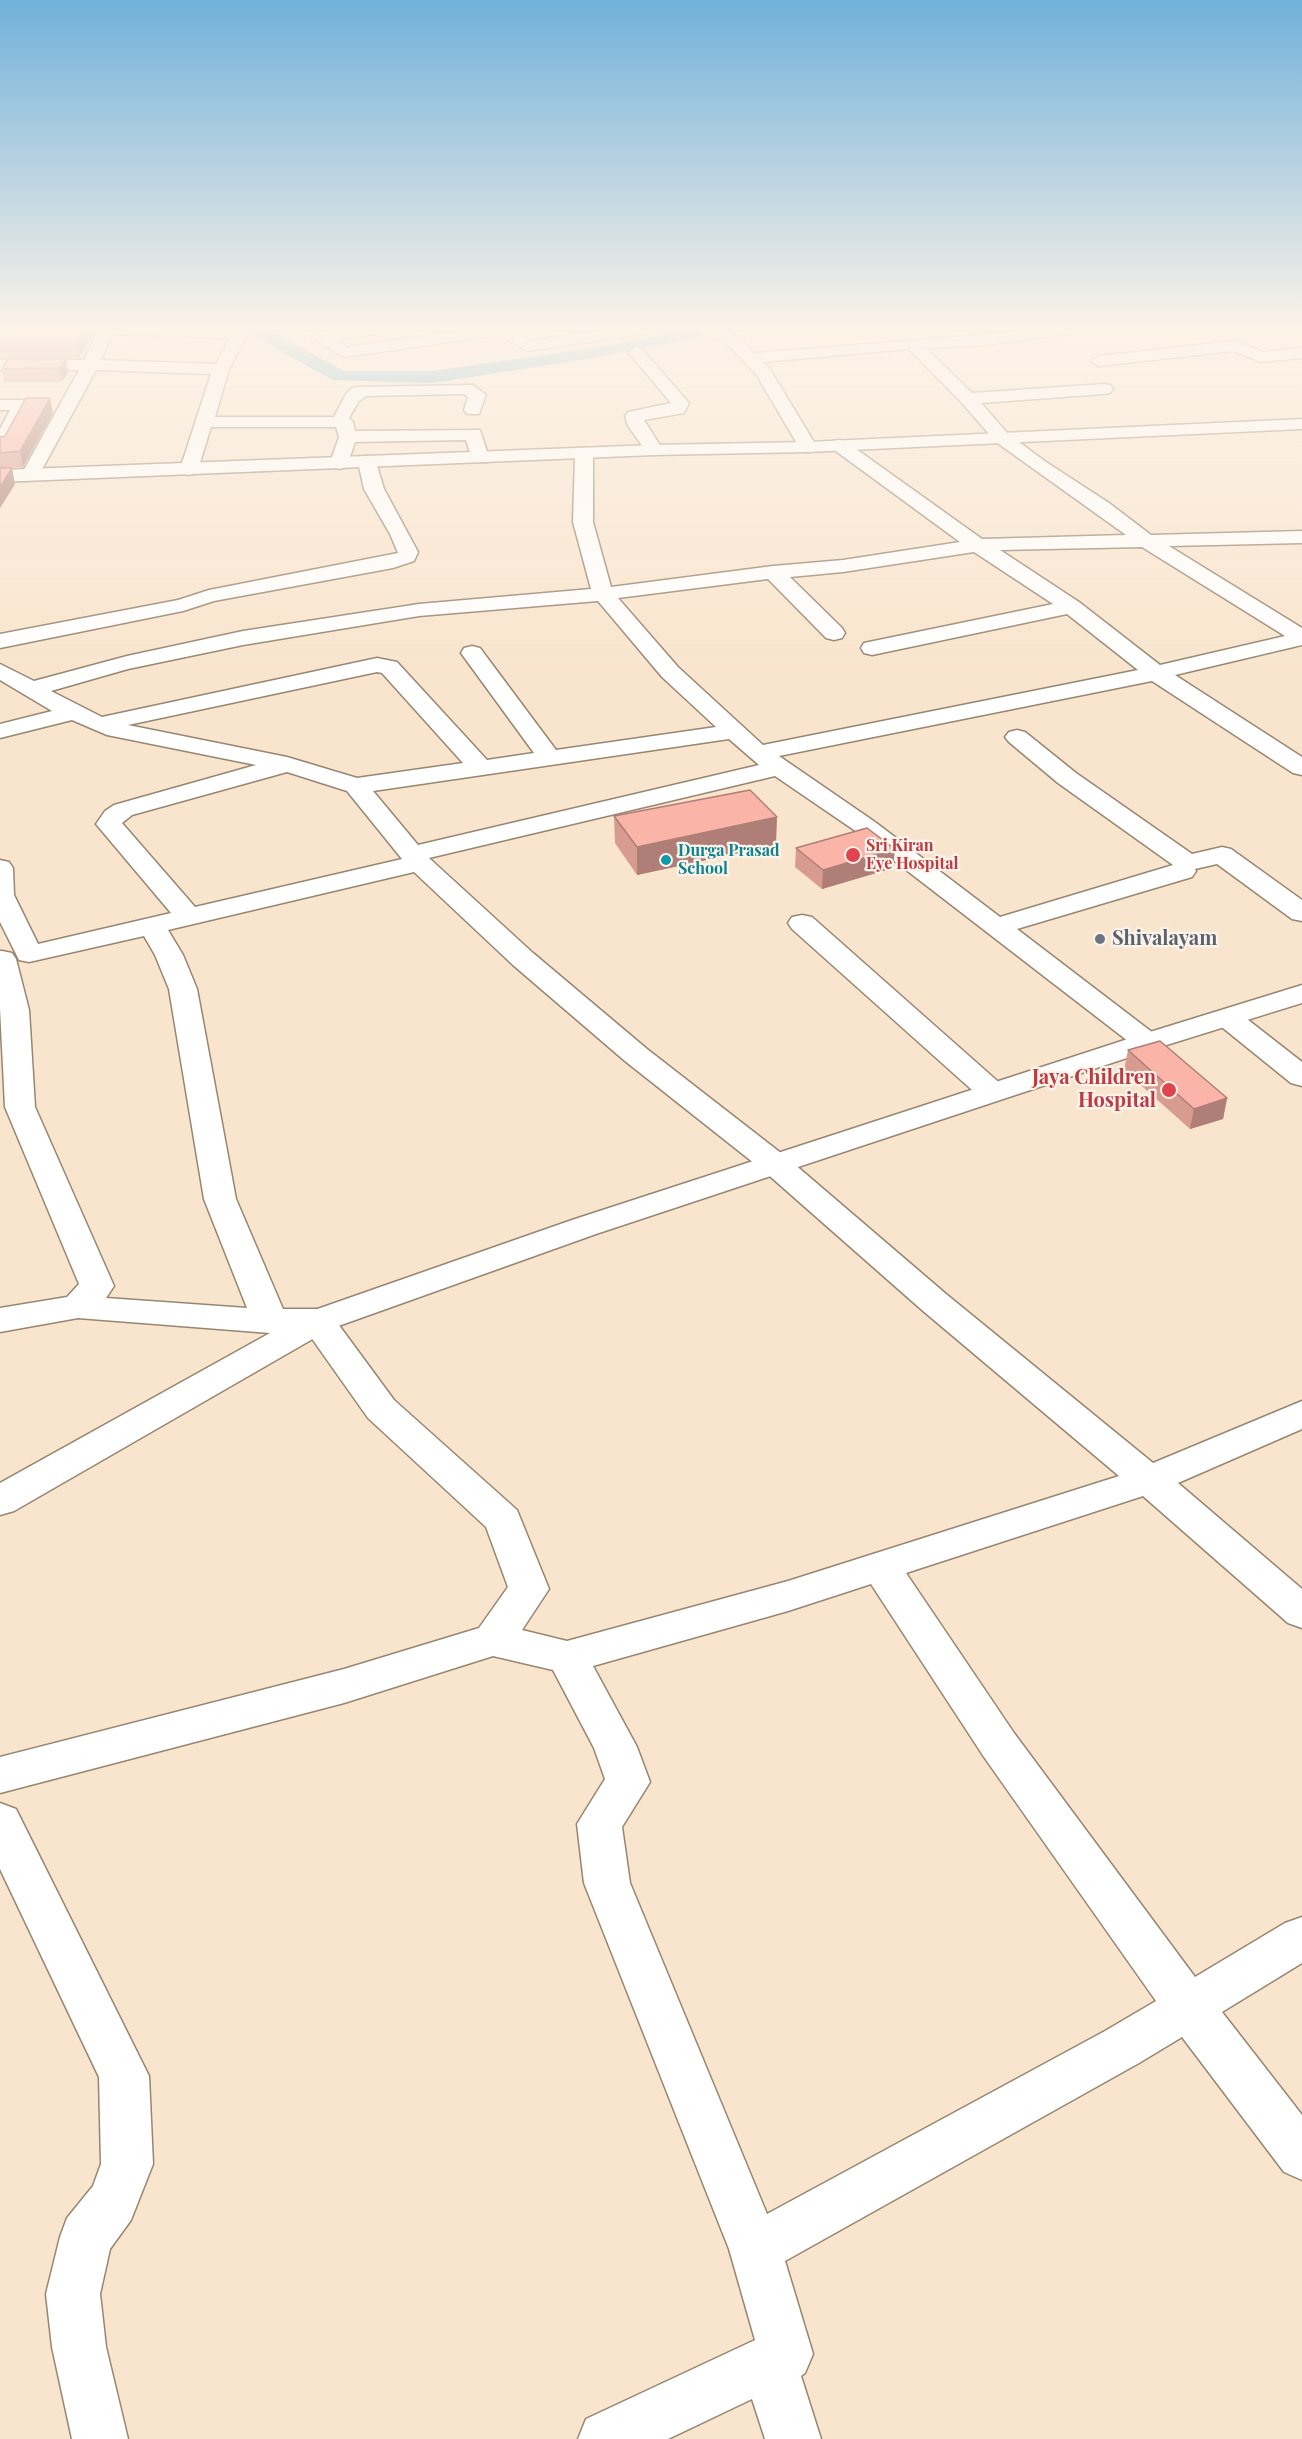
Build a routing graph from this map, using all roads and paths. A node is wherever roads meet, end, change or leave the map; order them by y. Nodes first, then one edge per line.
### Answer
1 (49, 441) edge
2 (199, 441) edge
3 (343, 441) edge
4 (476, 441) edge
5 (647, 441) edge
6 (804, 441) edge
7 (936, 441) edge
8 (1006, 441) edge
9 (839, 445) junction
10 (808, 447) junction
11 (654, 450) junction
12 (584, 454) junction
13 (480, 458) junction
14 (367, 462) junction
15 (339, 463) junction
16 (189, 469) junction
17 (30, 475) junction
18 (0, 476) edge
19 (1302, 537) edge
20 (1145, 540) junction
21 (978, 545) junction
22 (773, 572) junction
23 (603, 594) junction
24 (1071, 607) junction
25 (834, 633) dead end
26 (1300, 634) edge
27 (0, 641) edge
28 (872, 648) dead end
29 (472, 653) dead end
30 (0, 671) edge
31 (1156, 673) junction
32 (32, 690) junction
33 (87, 718) junction
34 (0, 731) edge
35 (734, 731) junction
36 (1017, 737) dead end
37 (758, 753) junction
38 (550, 758) junction
39 (287, 764) junction
40 (781, 767) junction
41 (481, 768) junction
42 (1302, 768) edge
43 (356, 786) junction
44 (416, 858) junction
45 (0, 868) edge
46 (1183, 871) dead end
47 (1302, 913) edge
48 (189, 916) junction
49 (802, 923) dead end
50 (151, 926) junction
51 (995, 927) junction
52 (10, 957) edge
53 (1302, 994) edge
54 (1228, 1018) junction
55 (1147, 1042) junction
56 (1302, 1077) edge
57 (992, 1092) junction
58 (775, 1164) junction
59 (78, 1307) junction
60 (0, 1320) edge
61 (270, 1321) junction
62 (318, 1321) junction
63 (1302, 1414) edge
64 (1149, 1480) junction
65 (0, 1501) edge
66 (880, 1566) junction
67 (1302, 1612) edge
68 (493, 1640) junction
69 (567, 1657) junction
70 (0, 1775) edge
71 (0, 1822) edge
72 (1302, 1938) edge
73 (1188, 2007) junction
74 (1302, 2155) edge
75 (755, 2249) junction
76 (768, 2363) junction
77 (100, 2439) edge
78 (606, 2439) edge
79 (793, 2439) edge

1 - 17 main road
2 - 16 main road
3 - 15 main road
4 - 13 main road
5 - 11 main road
6 - 10 main road
7 - 9 main road
8 - 20 main road
9 - 10 main road
9 - 21 main road
10 - 11 main road
11 - 12 main road
12 - 13 main road
12 - 23 main road
13 - 14 main road
14 - 15 main road
14 - 27 main road
15 - 16 main road
16 - 17 main road
17 - 18 main road
19 - 20 main road
20 - 21 main road
20 - 26 main road
21 - 22 main road
21 - 24 main road
22 - 23 main road
22 - 25 main road
23 - 32 main road
23 - 35 main road
24 - 28 main road
24 - 31 main road
26 - 31 main road
29 - 38 main road
30 - 32 main road
31 - 37 main road
31 - 42 main road
32 - 33 main road
33 - 34 main road
33 - 39 main road
33 - 41 main road
35 - 37 main road
35 - 38 main road
36 - 47 main road
37 - 40 main road
38 - 41 main road
39 - 43 main road
39 - 48 main road
40 - 44 main road
40 - 51 main road
41 - 43 main road
43 - 44 main road
44 - 48 main road
44 - 58 main road
45 - 52 main road
46 - 51 main road
48 - 50 main road
49 - 57 main road
50 - 52 main road
50 - 61 main road
51 - 55 main road
52 - 59 main road
53 - 54 main road
54 - 55 main road
54 - 56 main road
55 - 57 main road
57 - 58 main road
58 - 62 main road
58 - 64 main road
59 - 60 main road
59 - 61 main road
61 - 62 main road
62 - 65 main road
62 - 68 main road
63 - 64 main road
64 - 66 main road
64 - 67 main road
66 - 69 main road
66 - 73 main road
68 - 69 main road
68 - 70 main road
69 - 75 main road
71 - 77 main road
72 - 73 main road
73 - 74 main road
73 - 75 main road
75 - 76 main road
76 - 78 main road
76 - 79 main road

